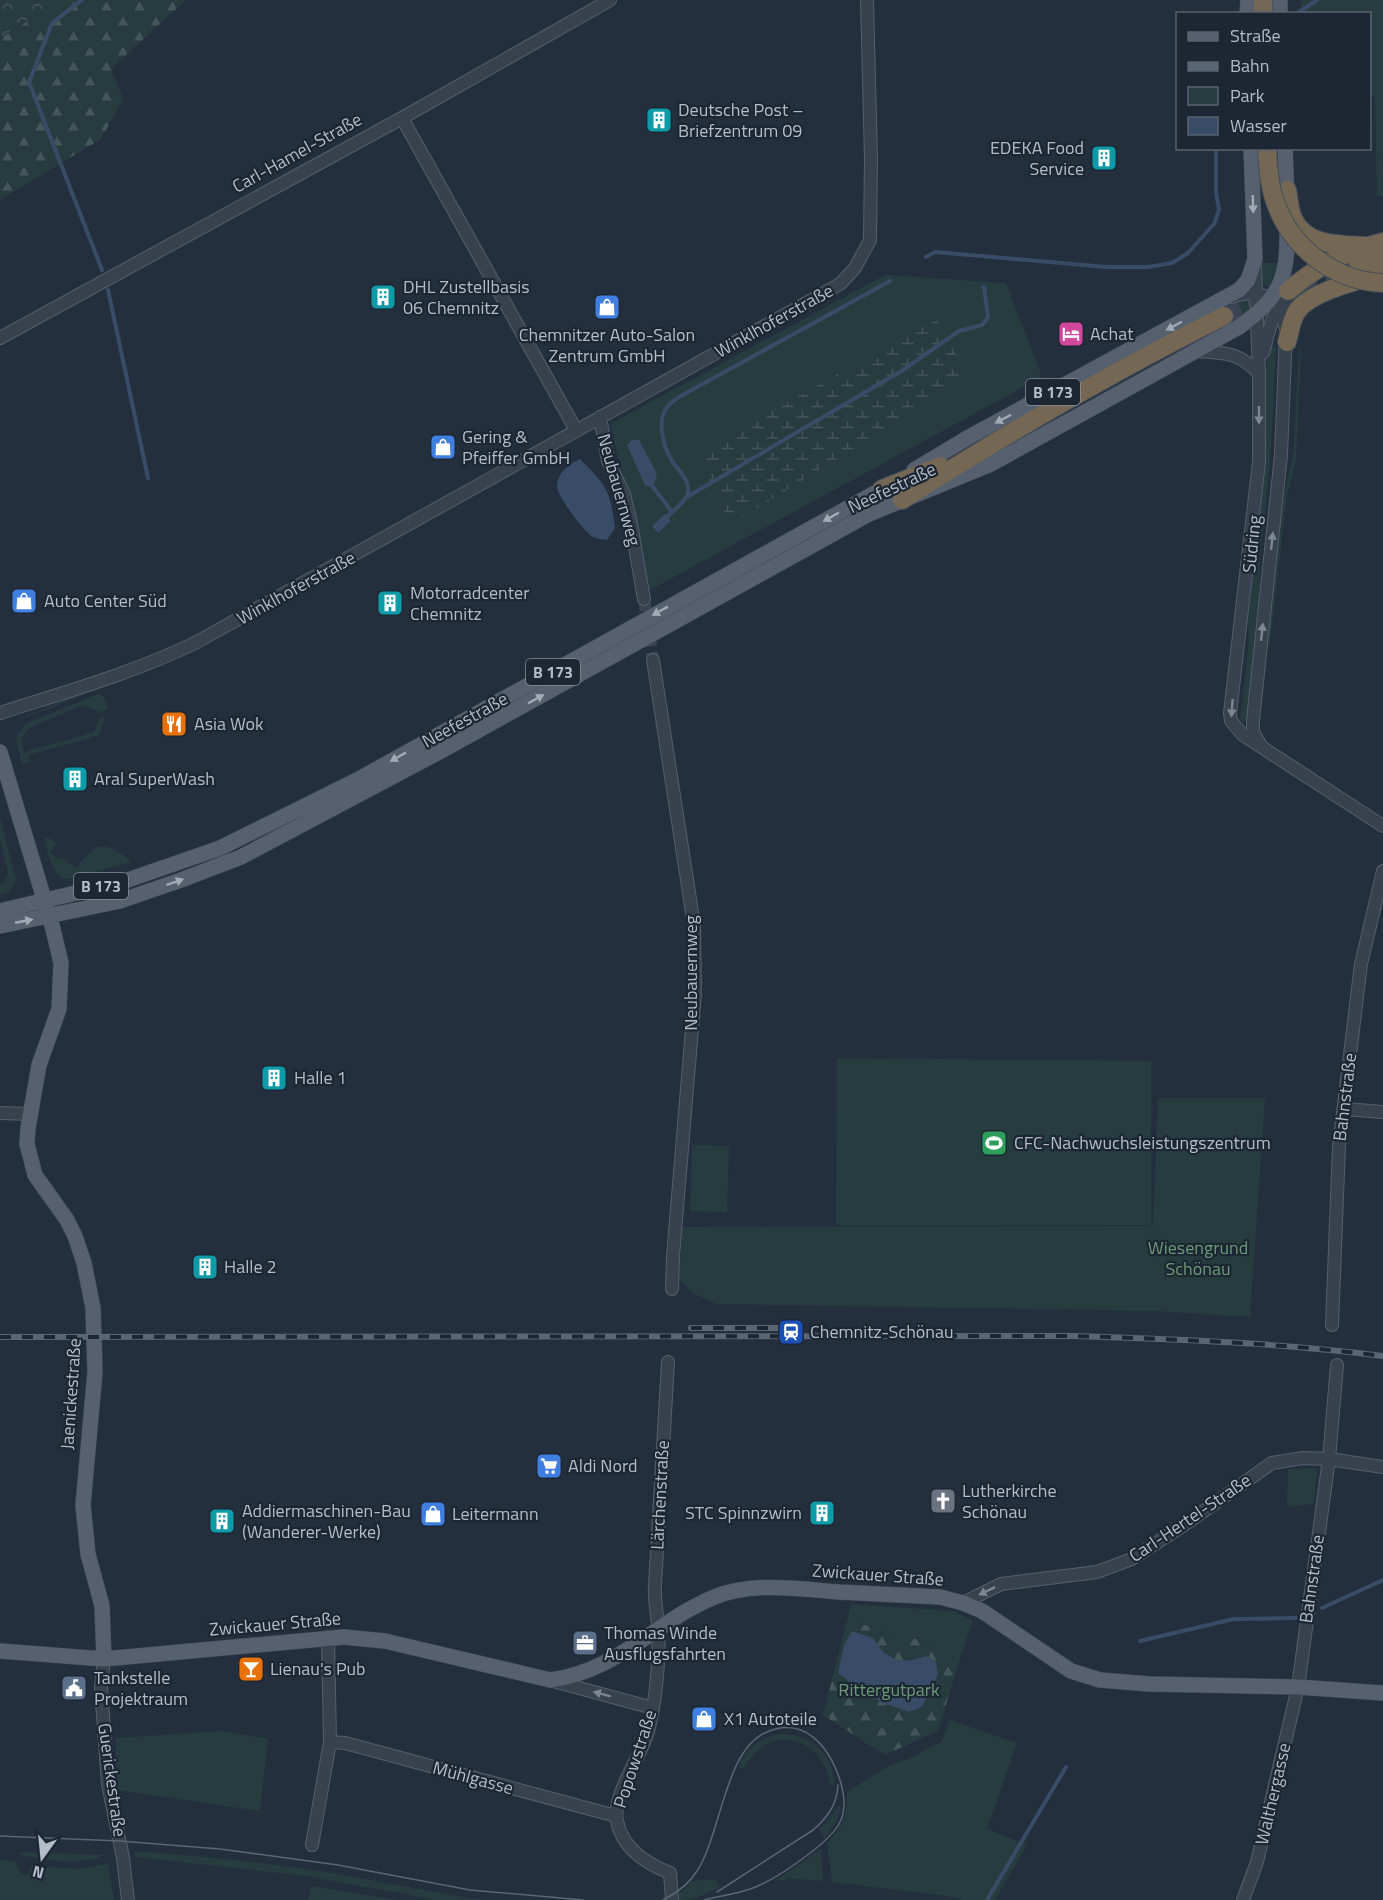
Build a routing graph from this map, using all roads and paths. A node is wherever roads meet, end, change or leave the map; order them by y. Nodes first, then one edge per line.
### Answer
1 (610, 0) edge
2 (867, 0) edge
3 (402, 118) junction
4 (1251, 150) edge
5 (1267, 150) edge
6 (1285, 150) edge
7 (1287, 190) junction
8 (1376, 244) edge
9 (1287, 257) junction
10 (1383, 258) edge
11 (1255, 259) junction
12 (1358, 266) tunnel mouth
13 (1383, 273) edge
14 (1383, 283) edge
15 (1288, 291) junction
16 (1256, 293) junction
17 (1275, 303) junction
18 (1225, 307) junction
19 (1257, 314) junction
20 (0, 338) edge
21 (1287, 342) junction
22 (1193, 351) junction
23 (1259, 374) junction
24 (600, 417) junction
25 (576, 430) junction
26 (976, 453) junction
27 (882, 489) junction
28 (902, 500) junction
29 (644, 599) tunnel mouth
30 (653, 660) tunnel mouth
31 (0, 713) edge
32 (1262, 747) junction
33 (0, 752) edge
34 (1383, 826) edge
35 (1383, 871) edge
36 (44, 901) junction
37 (0, 911) edge
38 (49, 917) junction
39 (0, 926) edge
40 (1345, 1109) junction
41 (1383, 1112) edge
42 (0, 1113) edge
43 (31, 1114) junction
44 (672, 1289) dead end
45 (1332, 1325) dead end
46 (668, 1362) dead end
47 (1337, 1365) dead end
48 (1329, 1459) junction
49 (1383, 1467) edge
50 (963, 1603) junction
51 (658, 1628) junction
52 (328, 1638) junction
53 (0, 1652) edge
54 (104, 1659) junction
55 (550, 1680) junction
56 (1298, 1687) junction
57 (1383, 1693) edge
58 (653, 1708) junction
59 (330, 1742) junction
60 (616, 1816) junction
61 (312, 1845) dead end
62 (128, 1900) edge
63 (672, 1900) edge
64 (1243, 1900) edge

1 - 3 street, Carl-Hamel-Straße
2 - 24 street, Winklhoferstraße
3 - 20 street, Carl-Hamel-Straße
3 - 25 street
4 -> 11 main road, Südring
5 - 14 highway, bridge
6 - 7 main road, Südring
7 - 8 highway
7 - 9 main road, Südring
8 - 15 highway
9 - 15 street, Südring
9 - 17 main road, Südring
10 - 12 highway
11 - 16 street, Südring
11 - 18 main road, Südring
13 - 21 highway
15 - 17 street, Neefestraße
15 - 21 street, Südring
16 - 17 street
16 - 18 street
16 - 19 street, Südring
17 - 19 main road, Neefestraße
17 - 21 street, Südring
17 - 23 street, Südring
18 - 26 highway, Neefestraße / B 173
18 -> 27 main road, B 173
19 - 22 main road, Neefestraße
19 - 23 street, Südring
32 -> 21 street, Südring
22 - 23 street
22 - 28 main road, Neefestraße
23 -> 32 street, Südring
24 - 25 street, Winklhoferstraße
24 - 29 street, Neubauernweg
25 - 31 street, Winklhoferstraße
26 - 27 highway, Neefestraße / B 173
26 - 28 highway, Neefestraße / B 173
27 -> 36 main road, Neefestraße / B 173
38 -> 28 main road, Neefestraße / B 173
30 - 44 street, Neubauernweg
32 - 34 street, Südring
33 - 36 main road
35 - 40 street, Bahnstraße
36 - 37 main road, Neefestraße / B 173
36 - 38 main road, Jaenickestraße
39 -> 38 main road, Neefestraße / B 173
38 - 43 main road, Jaenickestraße
40 - 41 street
40 - 45 street, Bahnstraße
42 - 43 street
43 - 54 main road, Jaenickestraße
46 - 51 street, Lärchenstraße
47 - 48 street, Bahnstraße
48 - 49 street, Carl-Hertel-Straße
48 -> 50 street, Carl-Hertel-Straße
48 - 56 street, Bahnstraße
50 - 51 main road, Zwickauer Straße
50 - 56 main road, Zwickauer Straße
51 - 55 main road, Zwickauer Straße
51 - 58 street, Popowstraße
52 - 54 main road, Zwickauer Straße
52 - 55 main road, Zwickauer Straße
52 - 59 street
53 - 54 main road, Zwickauer Straße
54 - 62 street, Guerickestraße
58 -> 55 street, Zwickauer Straße
56 - 57 main road, Zwickauer Straße
56 - 64 street, Walthergasse
58 - 60 street, Popowstraße
59 - 60 street, Mühlgasse
59 - 61 street
60 - 63 street, Popowstraße

